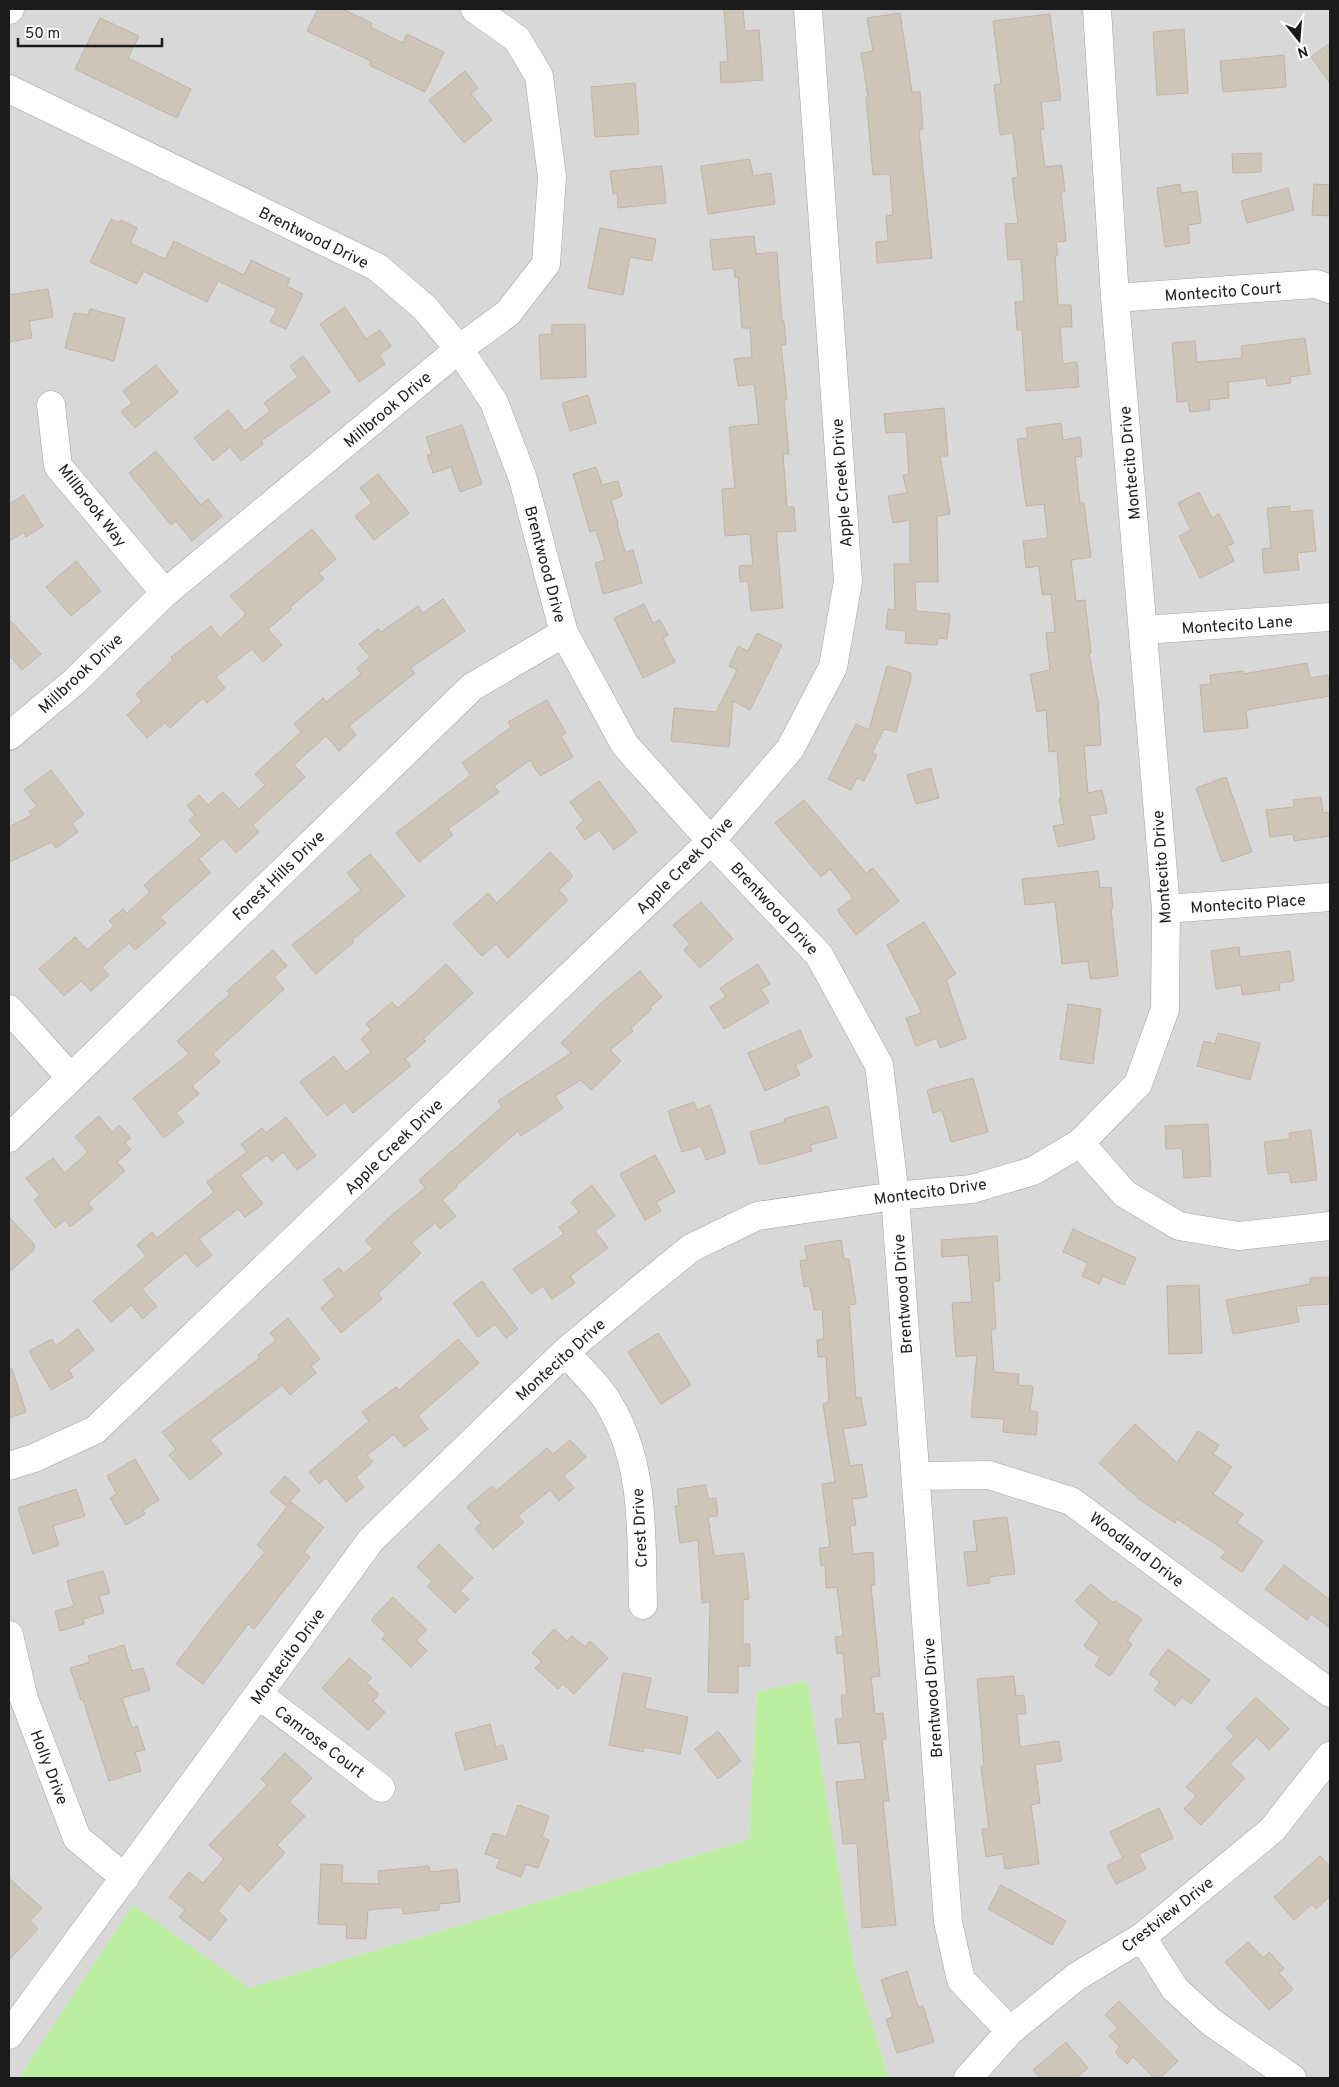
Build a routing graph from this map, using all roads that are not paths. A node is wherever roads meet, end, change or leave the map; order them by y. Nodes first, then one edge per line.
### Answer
1 (475, 9) edge
2 (808, 9) edge
3 (1097, 9) edge
4 (9, 89) edge
5 (1330, 289) edge
6 (1115, 298) junction
7 (459, 349) junction
8 (51, 405) dead end
9 (165, 593) junction
10 (1330, 617) edge
11 (1144, 630) junction
12 (564, 633) junction
13 (9, 736) edge
14 (711, 841) junction
15 (1330, 897) edge
16 (1166, 909) junction
17 (9, 1009) edge
18 (70, 1077) junction
19 (9, 1138) edge
20 (1080, 1143) junction
21 (895, 1196) junction
22 (1330, 1226) edge
23 (565, 1352) junction
24 (9, 1466) edge
25 (916, 1476) junction
26 (643, 1605) dead end
27 (9, 1635) edge
28 (1330, 1693) edge
29 (259, 1695) junction
30 (1330, 1756) edge
31 (381, 1788) dead end
32 (125, 1878) junction
33 (1142, 1938) junction
34 (1010, 2031) junction
35 (9, 2035) edge
36 (968, 2078) edge
37 (1292, 2078) edge

1 - 7 street, Millbrook Drive
2 - 14 street, Apple Creek Drive
3 - 6 street, Montecito Drive
4 - 7 street, Brentwood Drive
5 - 6 street, Montecito Court
6 - 11 street, Montecito Drive
7 - 9 street, Millbrook Drive
7 - 12 street, Brentwood Drive
8 - 9 street, Millbrook Way
9 - 13 street, Millbrook Drive
10 - 11 street, Montecito Lane
11 - 16 street, Montecito Drive
12 - 14 street, Brentwood Drive
12 - 18 street, Forest Hills Drive
14 - 21 street, Brentwood Drive
14 - 24 street, Apple Creek Drive
15 - 16 street, Montecito Place
16 - 20 street, Montecito Drive
17 - 18 street
18 - 19 street, Forest Hills Drive
20 - 21 street, Montecito Drive
20 - 22 street
21 - 23 street, Montecito Drive
21 - 25 street, Brentwood Drive
23 - 26 street, Crest Drive
23 - 29 street, Montecito Drive
25 - 28 street, Woodland Drive
25 - 34 street, Brentwood Drive
27 - 32 street, Holly Drive
29 - 31 street, Camrose Court
29 - 32 street, Montecito Drive
30 - 33 street, Crestview Drive
32 - 35 street, Montecito Drive
33 - 34 street, Crestview Drive
33 - 37 street
34 - 36 street, Crestview Drive

